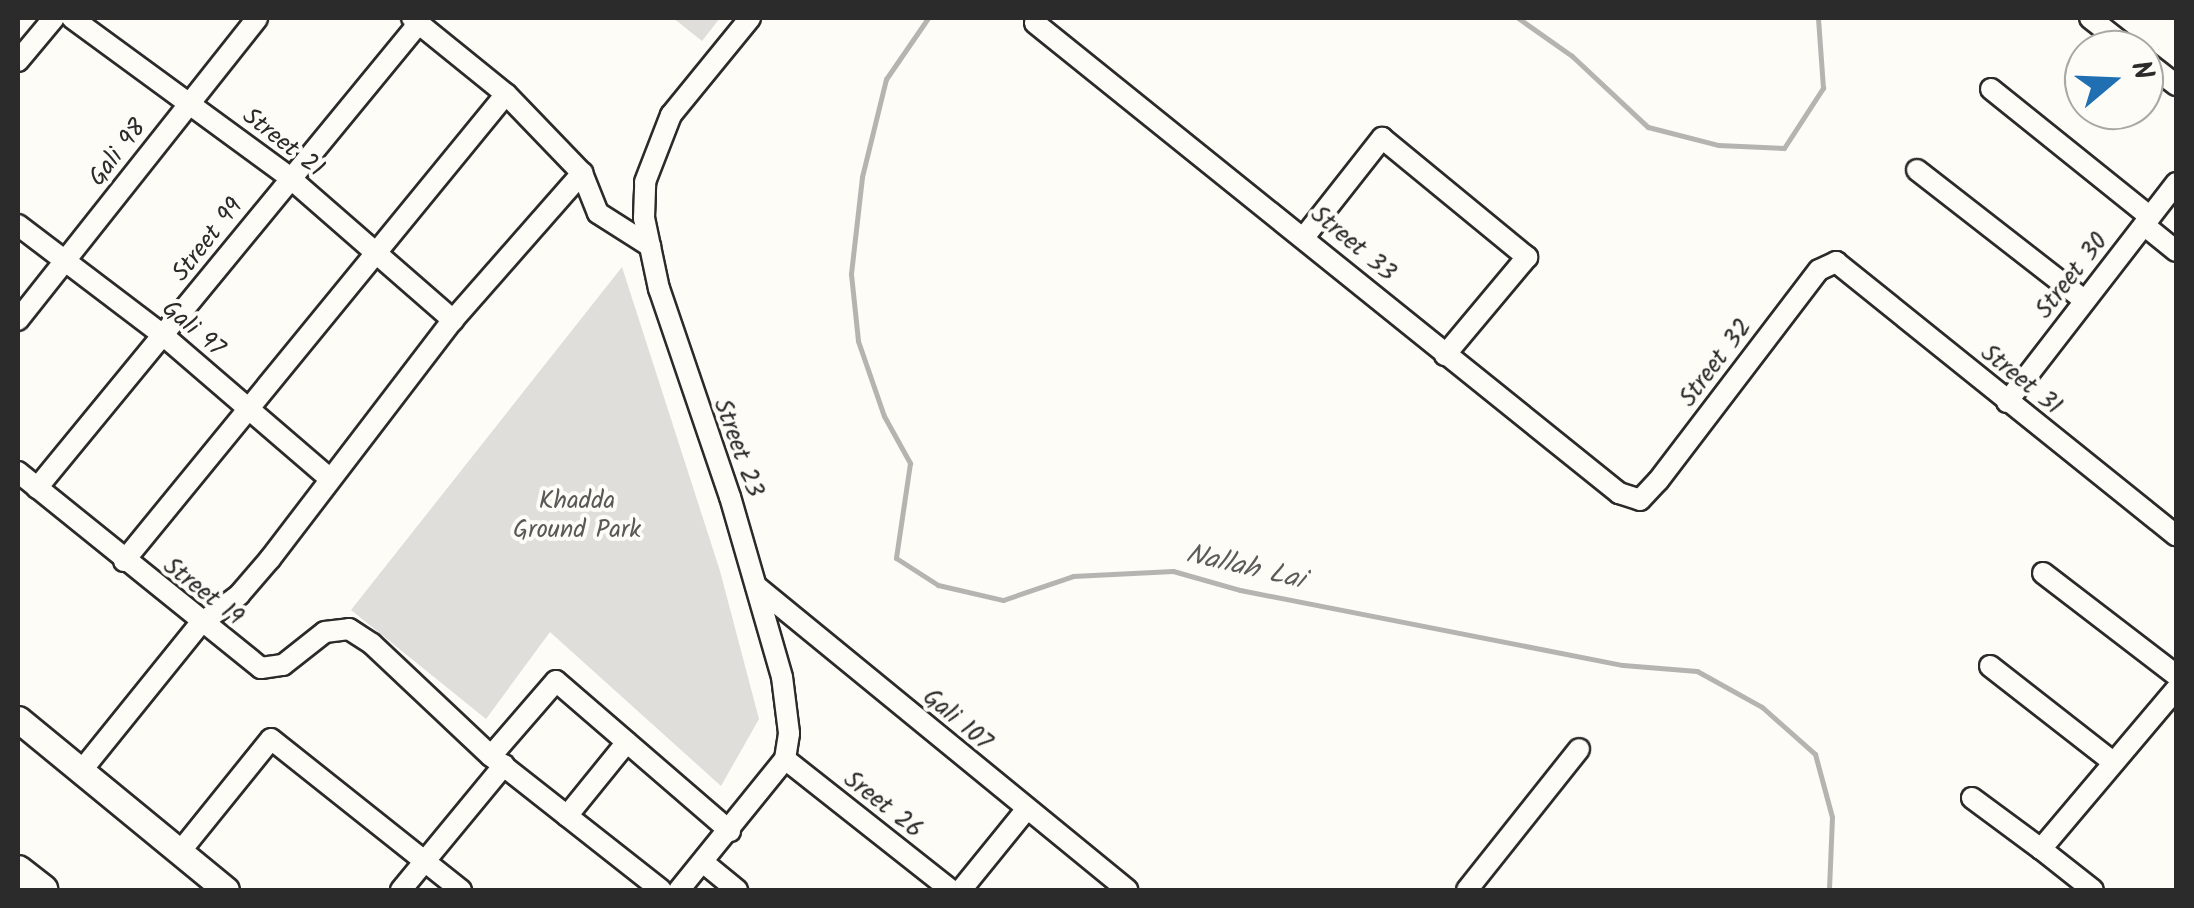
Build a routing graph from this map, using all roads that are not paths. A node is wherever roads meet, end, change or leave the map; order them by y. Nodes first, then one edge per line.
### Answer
1 (22, 18) edge
2 (72, 18) edge
3 (257, 18) edge
4 (750, 18) edge
5 (416, 20) edge
6 (1035, 22) dead end
7 (48, 24) edge
8 (18, 61) edge
9 (1991, 89) dead end
10 (506, 94) junction
11 (189, 103) junction
12 (1917, 170) dead end
13 (582, 173) junction
14 (289, 178) junction
15 (2176, 183) edge
16 (2147, 221) junction
17 (18, 225) edge
18 (1306, 236) junction
19 (650, 246) junction
20 (373, 251) junction
21 (2176, 251) edge
22 (66, 258) junction
23 (1836, 262) joint
24 (2084, 300) junction
25 (18, 320) edge
26 (453, 320) junction
27 (164, 336) junction
28 (1446, 355) junction
29 (2007, 402) junction
30 (248, 409) junction
31 (23, 479) edge
32 (330, 479) junction
33 (1640, 500) joint
34 (2176, 535) edge
35 (124, 560) junction
36 (2043, 573) dead end
37 (756, 586) junction
38 (200, 624) junction
39 (1990, 666) dead end
40 (2176, 675) edge
41 (2176, 689) edge
42 (18, 720) edge
43 (628, 742) junction
44 (1579, 749) dead end
45 (784, 759) junction
46 (498, 760) junction
47 (2114, 763) junction
48 (82, 770) junction
49 (1972, 798) dead end
50 (1026, 810) junction
51 (567, 816) junction
52 (730, 831) junction
53 (2041, 849) junction
54 (179, 852) junction
55 (424, 860) junction
56 (704, 863) junction
57 (18, 871) edge
58 (1471, 889) edge
59 (42, 890) edge
60 (226, 890) edge
61 (402, 890) edge
62 (461, 890) edge
63 (661, 890) edge
64 (679, 890) edge
65 (737, 890) edge
66 (951, 890) edge
67 (961, 890) edge
68 (1128, 890) edge
69 (2093, 890) edge

1 - 7 street
2 - 11 street, Street 21
3 - 11 street, Gali 98
4 - 19 street, Street 23
5 - 10 street
5 - 14 street, Street 99
6 - 18 street, Street 33
7 - 8 street
9 - 16 street
10 - 13 street
10 - 20 street
11 - 14 street, Street 21
11 - 22 street, Gali 98
12 - 24 street
13 - 19 street
13 - 26 street
14 - 20 street, Street 21
14 - 27 street, Street 99
15 - 16 street, Street 30
16 - 21 street
16 - 24 street, Street 30
17 - 22 street, Gali 97
18 - 28 street, Street 33
18 - 28 street
19 - 37 street, Street 23
20 - 26 street, Street 21
20 - 30 street
22 - 25 street, Gali 98
22 - 27 street, Gali 97
23 - 29 street, Street 31
23 - 33 street, Street 32
24 - 29 street, Street 30
26 - 32 street
27 - 30 street, Gali 97
27 - 31 street, Street 99
28 - 33 street, Street 33
29 - 34 street, Street 31
30 - 32 street, Gali 97
30 - 35 street
31 - 35 street, Street 19
32 - 38 street
35 - 38 street, Street 19
36 - 40 street
37 - 45 street, Street 23
37 - 50 street, Gali 107
38 - 46 street, Street 19
38 - 48 street
39 - 47 street
41 - 47 street
42 - 48 main road
43 - 46 street
43 - 51 street
43 - 52 street
44 - 58 street
45 - 52 street
45 - 66 street, Sreet 26
46 - 51 street
46 - 55 street
47 - 53 street
48 - 54 main road
49 - 53 street
50 - 67 street
50 - 68 street, Gali 107
51 - 63 street
52 - 56 street
53 - 69 street
54 - 55 street
54 - 60 main road
55 - 61 street
55 - 62 street
56 - 64 street
56 - 65 street
57 - 59 highway

